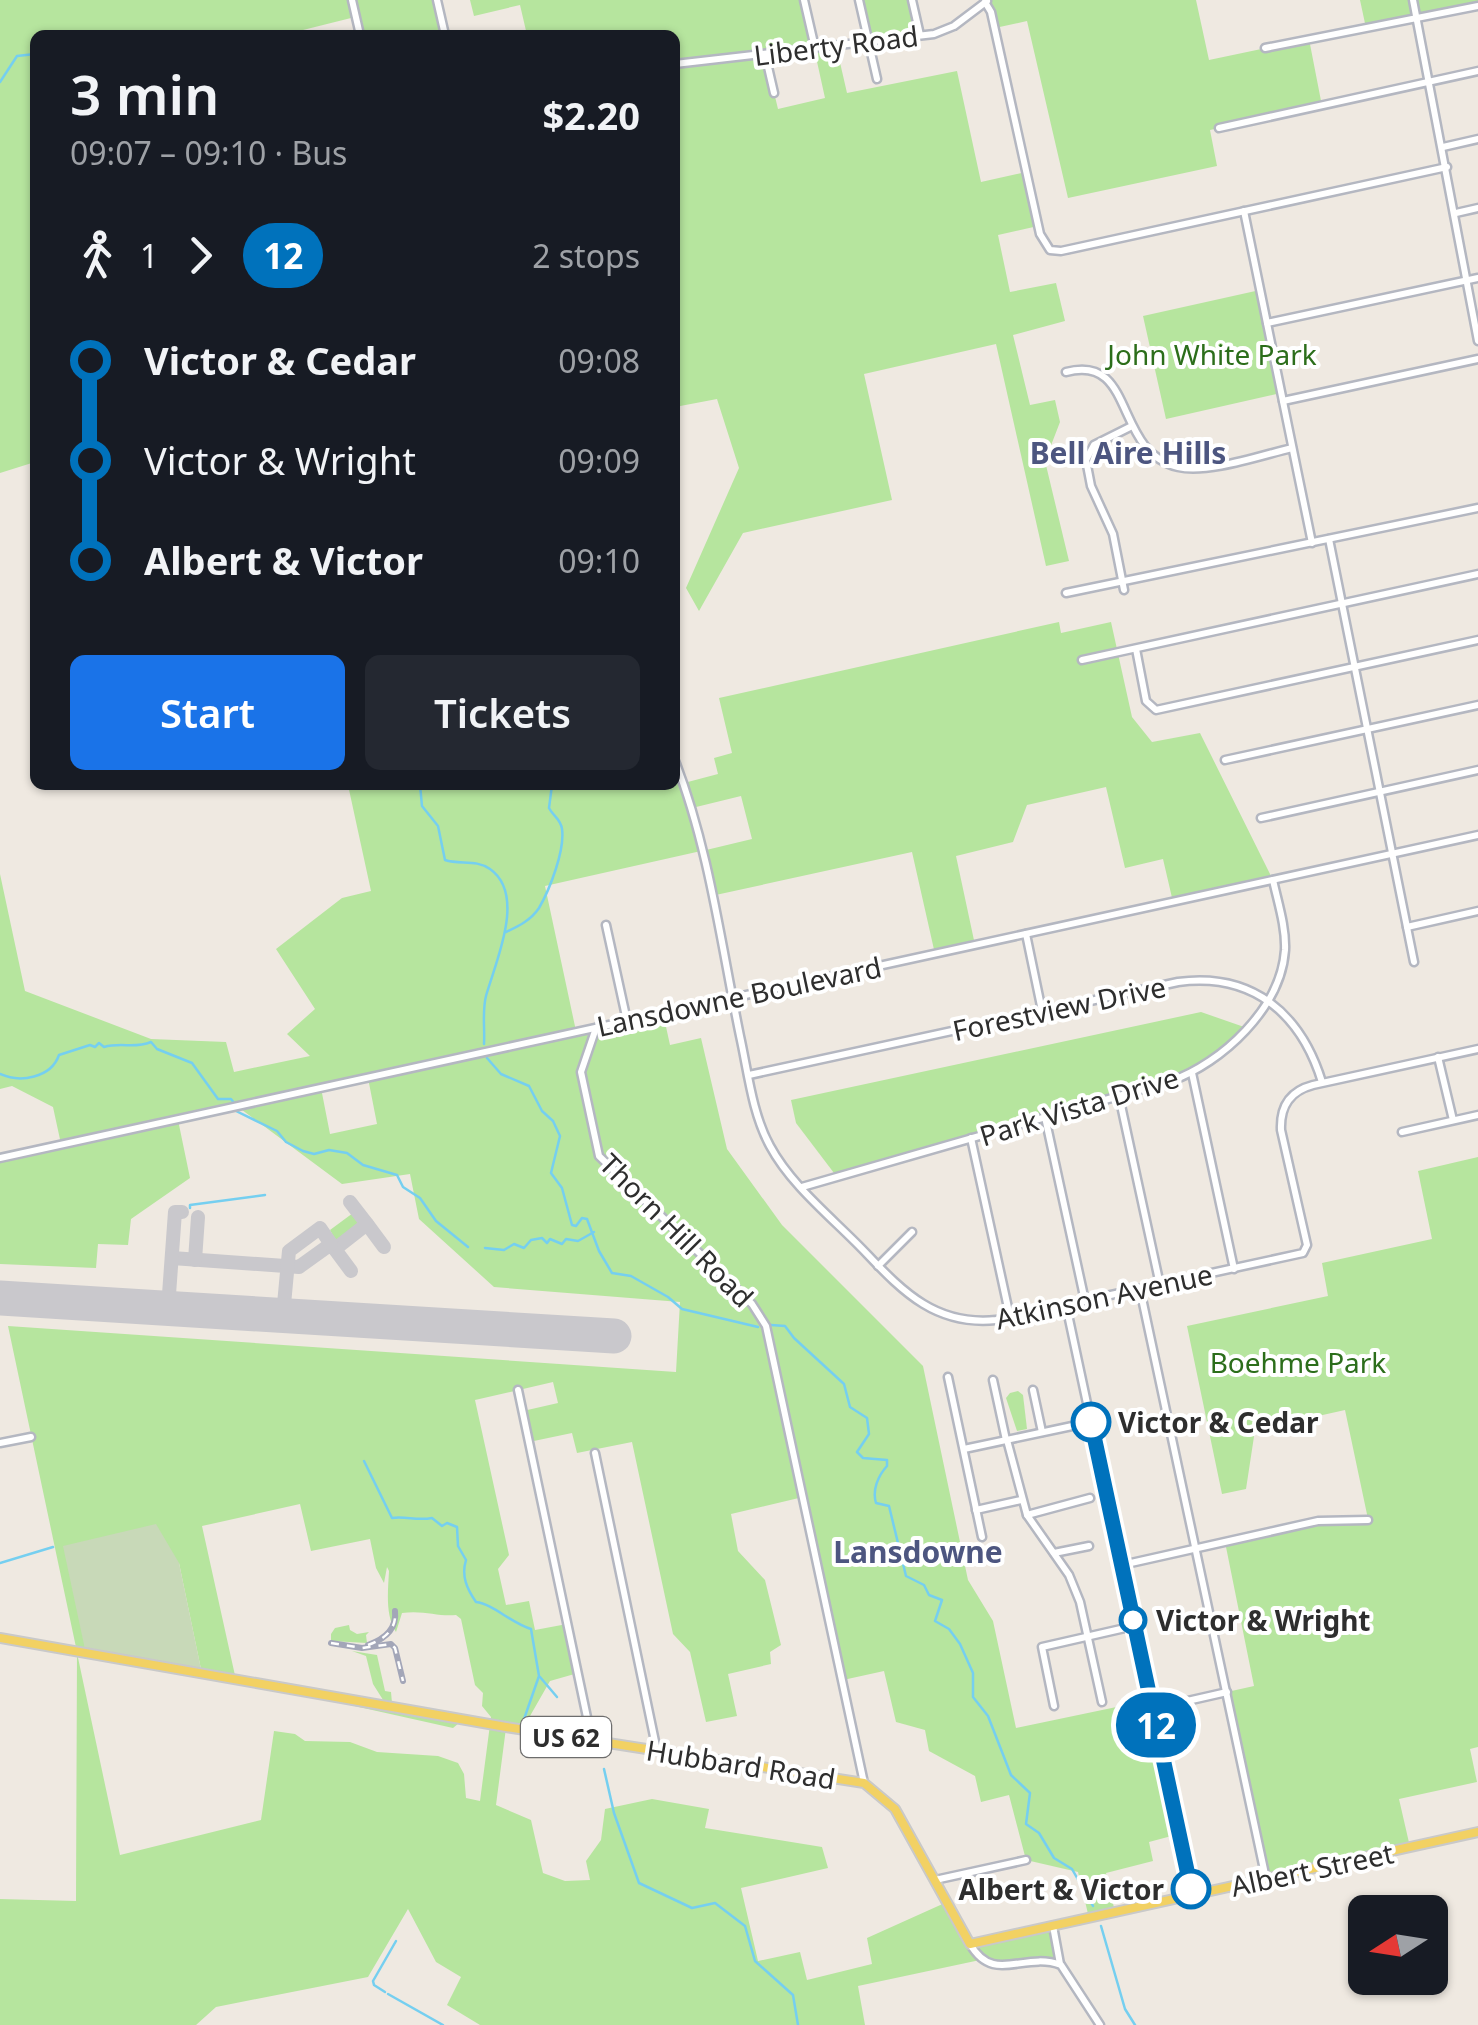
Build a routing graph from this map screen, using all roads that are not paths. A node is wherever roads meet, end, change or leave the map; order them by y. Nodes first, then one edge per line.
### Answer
1 (352, 0) edge
2 (438, 0) edge
3 (804, 0) edge
4 (860, 0) edge
5 (912, 0) edge
6 (1413, 0) edge
7 (986, 1) edge
8 (1478, 6) edge
9 (1417, 17) junction
10 (359, 30) edge
11 (444, 30) edge
12 (920, 36) junction
13 (868, 42) junction
14 (814, 48) junction
15 (1265, 48) dead end
16 (765, 54) junction
17 (680, 63) edge
18 (1478, 72) edge
19 (876, 79) dead end
20 (1430, 82) junction
21 (774, 93) dead end
22 (1219, 128) dead end
23 (1478, 138) edge
24 (1443, 147) junction
25 (1447, 168) junction
26 (1478, 208) edge
27 (1244, 211) junction
28 (1456, 213) junction
29 (1478, 278) edge
30 (1468, 280) junction
31 (1267, 323) junction
32 (1478, 341) edge
33 (1478, 359) edge
34 (1066, 372) dead end
35 (1282, 400) junction
36 (1132, 426) junction
37 (1292, 448) junction
38 (1478, 508) edge
39 (1329, 540) junction
40 (1312, 543) junction
41 (1478, 574) edge
42 (1123, 586) junction
43 (1066, 593) dead end
44 (1342, 604) junction
45 (1478, 640) edge
46 (1136, 649) junction
47 (1082, 660) dead end
48 (1355, 666) junction
49 (1478, 705) edge
50 (1368, 729) junction
51 (1225, 760) dead end
52 (1478, 770) edge
53 (680, 775) edge
54 (1381, 791) junction
55 (1262, 818) dead end
56 (1478, 835) edge
57 (1394, 854) junction
58 (1273, 880) junction
59 (1478, 911) edge
60 (606, 925) dead end
61 (1408, 926) junction
62 (1026, 934) junction
63 (1414, 962) dead end
64 (732, 998) junction
65 (1266, 1000) junction
66 (1042, 1011) junction
67 (628, 1020) junction
68 (596, 1028) junction
69 (1478, 1048) edge
70 (1438, 1057) junction
71 (1192, 1072) junction
72 (749, 1075) junction
73 (1322, 1083) junction
74 (1119, 1096) junction
75 (1478, 1115) edge
76 (1045, 1117) junction
77 (1453, 1120) junction
78 (1402, 1132) dead end
79 (971, 1138) junction
80 (0, 1158) edge
81 (802, 1186) junction
82 (912, 1232) dead end
83 (878, 1266) junction
84 (1234, 1269) junction
85 (1160, 1285) junction
86 (1140, 1289) junction
87 (1085, 1301) junction
88 (1066, 1306) junction
89 (1010, 1318) junction
90 (948, 1377) dead end
91 (993, 1380) dead end
92 (518, 1390) dead end
93 (1034, 1390) dead end
94 (1091, 1422) junction
95 (1042, 1432) junction
96 (31, 1437) dead end
97 (1006, 1440) junction
98 (0, 1443) edge
99 (964, 1449) junction
100 (595, 1453) dead end
101 (1090, 1498) dead end
102 (1022, 1500) junction
103 (976, 1510) junction
104 (1027, 1515) junction
105 (1368, 1520) dead end
106 (982, 1537) dead end
107 (1089, 1546) dead end
108 (1196, 1548) junction
109 (1054, 1553) junction
110 (1122, 1564) junction
111 (1134, 1626) junction
112 (1088, 1636) junction
113 (0, 1638) edge
114 (1227, 1692) junction
115 (1102, 1702) dead end
116 (1054, 1706) dead end
117 (1152, 1709) junction
118 (592, 1741) junction
119 (658, 1750) junction
120 (864, 1783) junction
121 (1478, 1832) edge
122 (1026, 1860) dead end
123 (1266, 1879) junction
124 (935, 1880) junction
125 (1192, 1895) junction
126 (1053, 1926) junction
127 (970, 1944) junction
128 (1061, 1965) junction
129 (1100, 2025) edge

1 - 10 street
2 - 11 street
3 - 14 street
4 - 13 street
5 - 12 street
6 - 9 street
7 - 12 street, Liberty Road
7 - 27 street
8 - 9 street
9 - 15 street
9 - 20 street
12 - 13 street, Liberty Road
13 - 14 street, Liberty Road
13 - 19 street
14 - 16 street, Liberty Road
16 - 17 street, Liberty Road
16 - 21 street
18 - 20 street
20 - 22 street
20 - 24 street
23 - 24 street
24 - 25 street
25 - 27 street
25 - 28 street
26 - 28 street
27 - 31 street
28 - 30 street
29 - 30 street
30 - 31 street
30 - 32 street
31 - 35 street
33 - 35 street
34 - 36 street
35 - 37 street
36 - 37 street
36 - 42 street
37 - 40 street
38 - 39 street
39 - 40 street
39 - 44 street
40 - 42 street
41 - 44 street
42 - 43 street
44 - 46 street
44 - 48 street
45 - 48 street
46 - 47 street
46 - 48 street
48 - 50 street
49 - 50 street
50 - 51 street
50 - 54 street
52 - 54 street
53 - 64 street, Atkinson Avenue
54 - 55 street
54 - 57 street
56 - 57 street, Lansdowne Boulevard
57 - 58 street, Lansdowne Boulevard
57 - 61 street
58 - 62 street, Lansdowne Boulevard
58 - 65 street, Park Vista Drive
59 - 61 street
60 - 67 street
61 - 63 street
62 - 64 street, Lansdowne Boulevard
62 - 66 street
64 - 67 street, Lansdowne Boulevard
64 - 72 street, Atkinson Avenue
65 - 66 street, Forestview Drive
65 - 71 street, Park Vista Drive
65 - 73 street, Forestview Drive
66 - 72 street, Forestview Drive
67 - 68 street, Lansdowne Boulevard
68 - 80 street, Lansdowne Boulevard
68 - 120 street, Thorn Hill Road
69 - 70 street
70 - 73 street
70 - 77 street
71 - 74 street, Park Vista Drive
71 - 84 street
72 - 81 street, Atkinson Avenue
73 - 84 street, Atkinson Avenue
74 - 76 street, Park Vista Drive
74 - 85 street
75 - 77 street
76 - 79 street, Park Vista Drive
76 - 87 street
77 - 78 street
79 - 81 street, Park Vista Drive
79 - 89 street
81 - 83 street, Atkinson Avenue
82 - 83 street
83 - 89 street, Atkinson Avenue
84 - 85 street, Atkinson Avenue
85 - 86 street, Atkinson Avenue
86 - 87 street, Atkinson Avenue
86 - 108 street
87 - 88 street, Atkinson Avenue
88 - 89 street, Atkinson Avenue
88 - 94 street
90 - 99 street
91 - 97 street
92 - 118 street
93 - 95 street
94 - 95 street
94 - 110 street
95 - 97 street
96 - 98 street
97 - 99 street
97 - 102 street
99 - 103 street
100 - 119 street
101 - 104 street
102 - 103 street
102 - 104 street
103 - 106 street
104 - 109 street
105 - 108 street
107 - 109 street
108 - 110 street
108 - 114 street
109 - 112 street
110 - 111 street
111 - 112 street
111 - 117 street
112 - 115 street
112 - 116 street
113 - 118 main road, Hubbard Road / US 62
114 - 117 street
114 - 123 street
117 - 125 street
118 - 119 main road, Hubbard Road / US 62
119 - 120 main road, Hubbard Road / US 62
120 - 124 main road, Hubbard Road
121 - 123 main road, Albert Street
122 - 124 street
123 - 125 main road, Albert Street
124 - 127 main road, Hubbard Road
125 - 126 main road, Albert Street
126 - 127 main road, Albert Street
126 - 128 street
127 - 128 street
128 - 129 street

